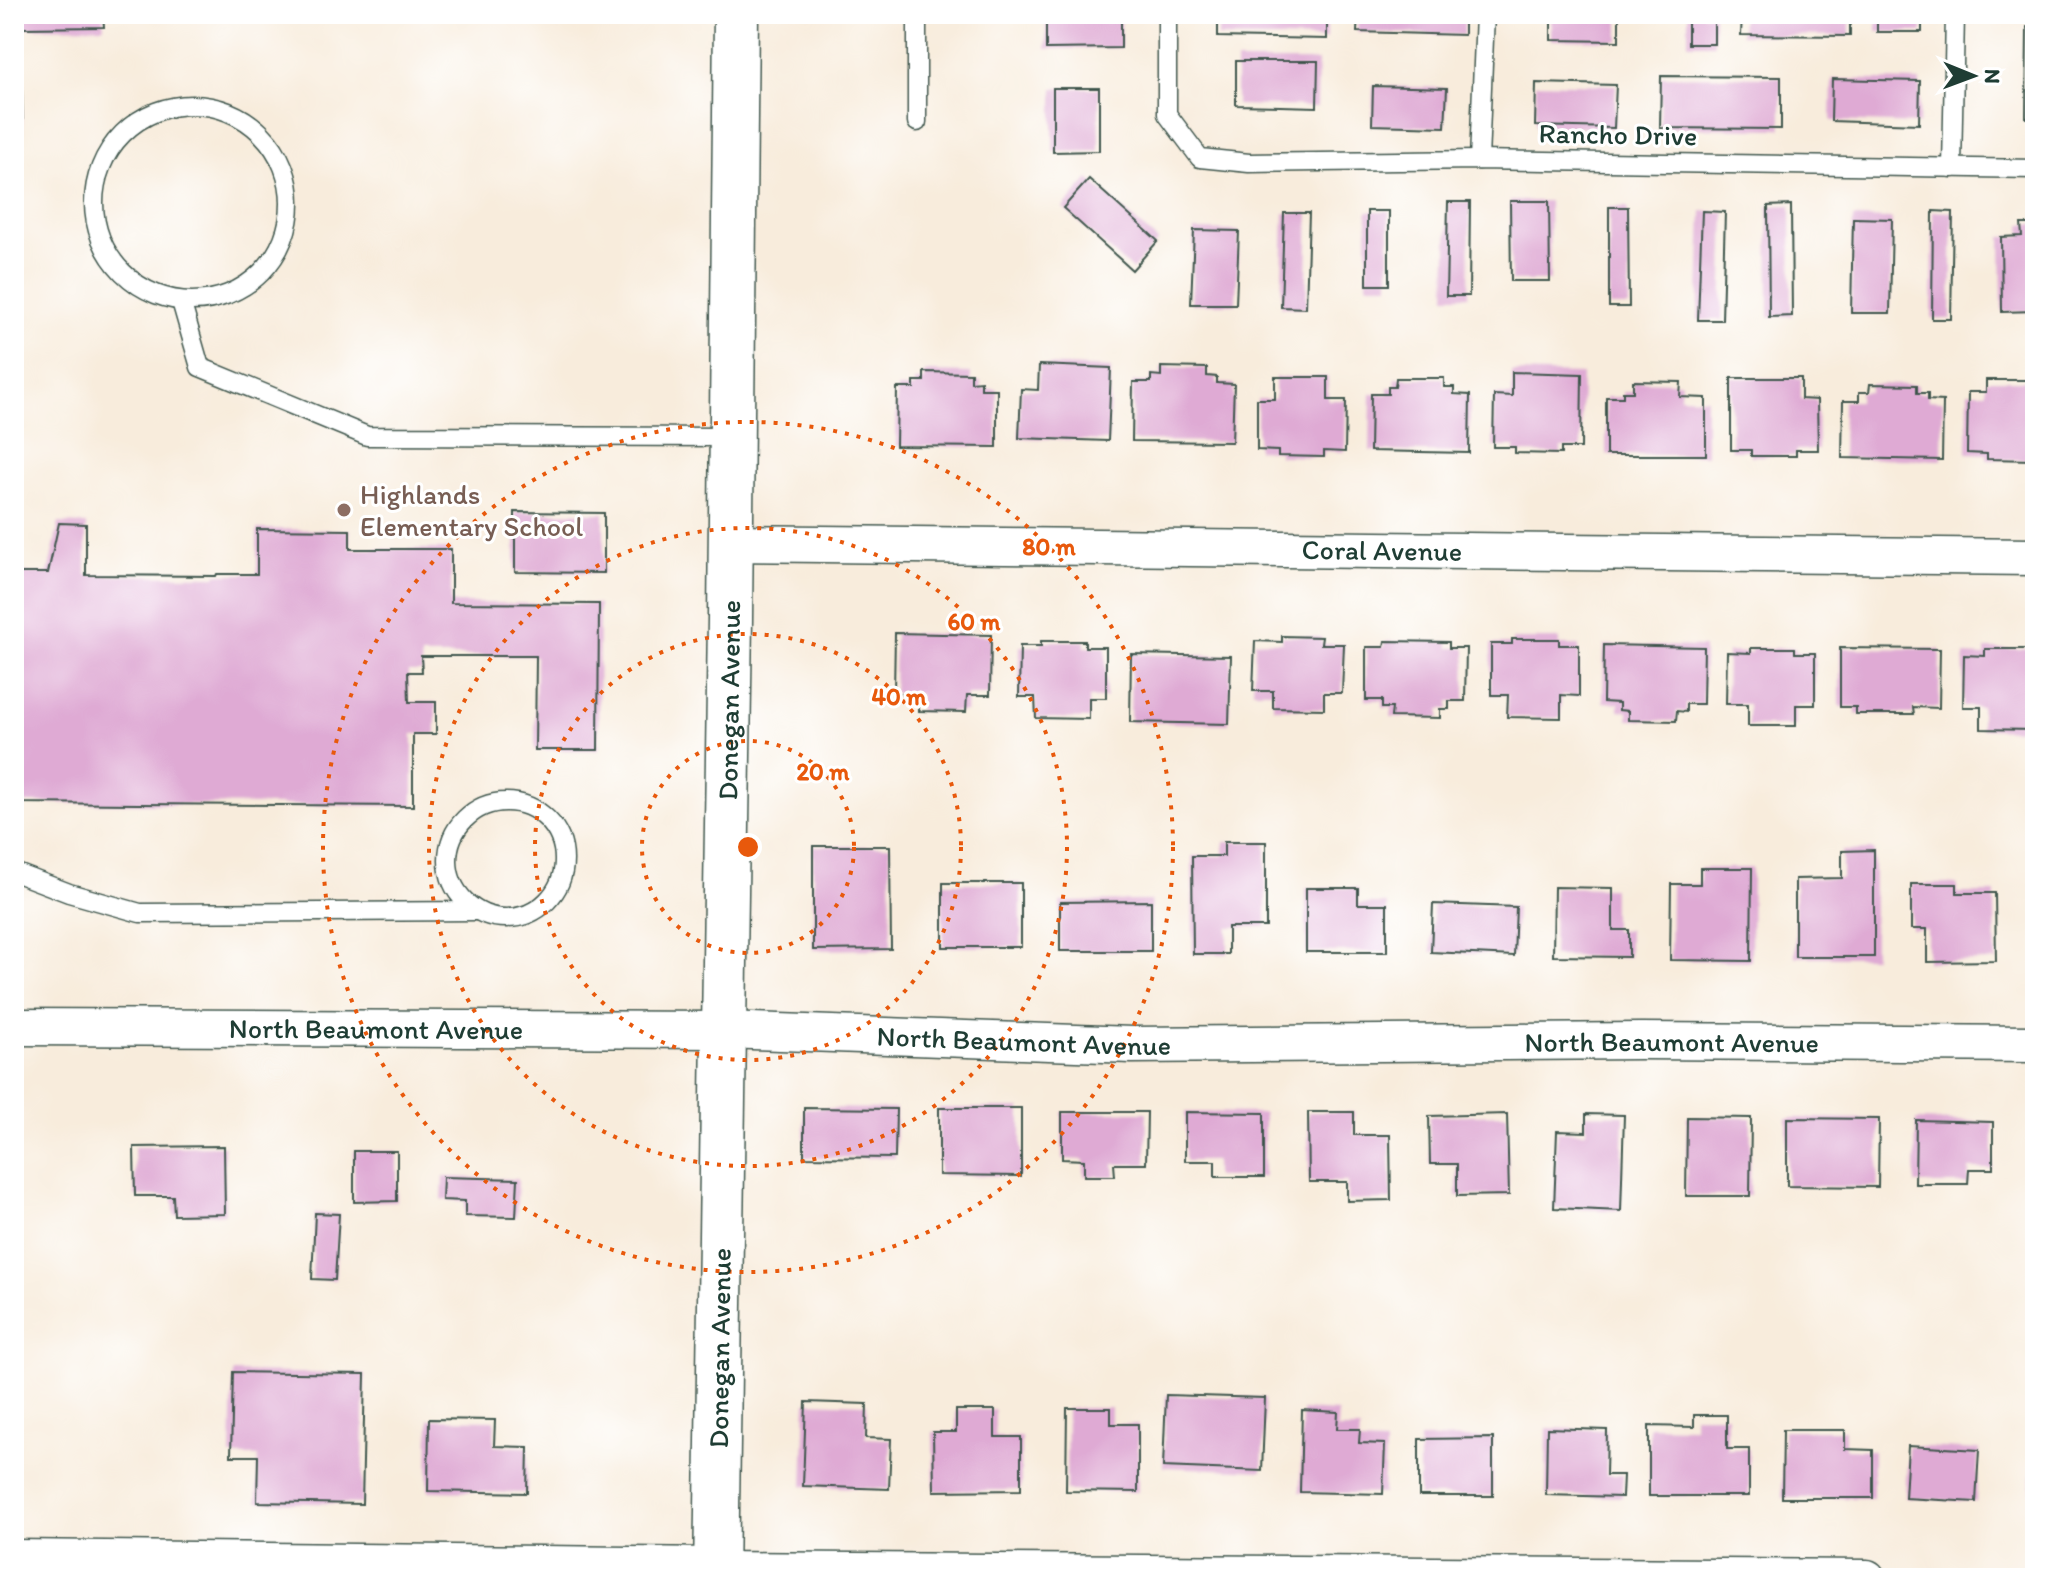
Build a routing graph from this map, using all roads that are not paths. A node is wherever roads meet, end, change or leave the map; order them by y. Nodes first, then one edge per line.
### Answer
1 (736, 14) edge
2 (917, 14) edge
3 (1167, 14) edge
4 (1485, 14) edge
5 (1955, 14) edge
6 (917, 122) dead end
7 (1479, 160) junction
8 (1952, 168) junction
9 (2035, 169) edge
10 (181, 301) junction
11 (731, 437) junction
12 (730, 543) junction
13 (2035, 557) edge
14 (14, 872) edge
15 (477, 911) junction
16 (14, 1027) edge
17 (724, 1030) junction
18 (2035, 1044) edge
19 (14, 1562) edge
20 (716, 1574) edge
21 (1867, 1578) edge

1 - 11 street, Donegan Avenue
2 - 6 lane
3 - 7 lane, Rancho Drive
4 - 7 lane
5 - 8 lane
7 - 8 lane, Rancho Drive
8 - 9 lane, Rancho Drive
10 - 10 lane
10 - 11 lane
11 - 12 street, Donegan Avenue
12 - 13 street, Coral Avenue
12 - 17 street, Donegan Avenue
14 - 15 lane
15 - 15 lane
16 - 17 street, North Beaumont Avenue
17 - 18 street, North Beaumont Avenue
17 - 20 street, Donegan Avenue
19 - 20 street
20 - 21 street

